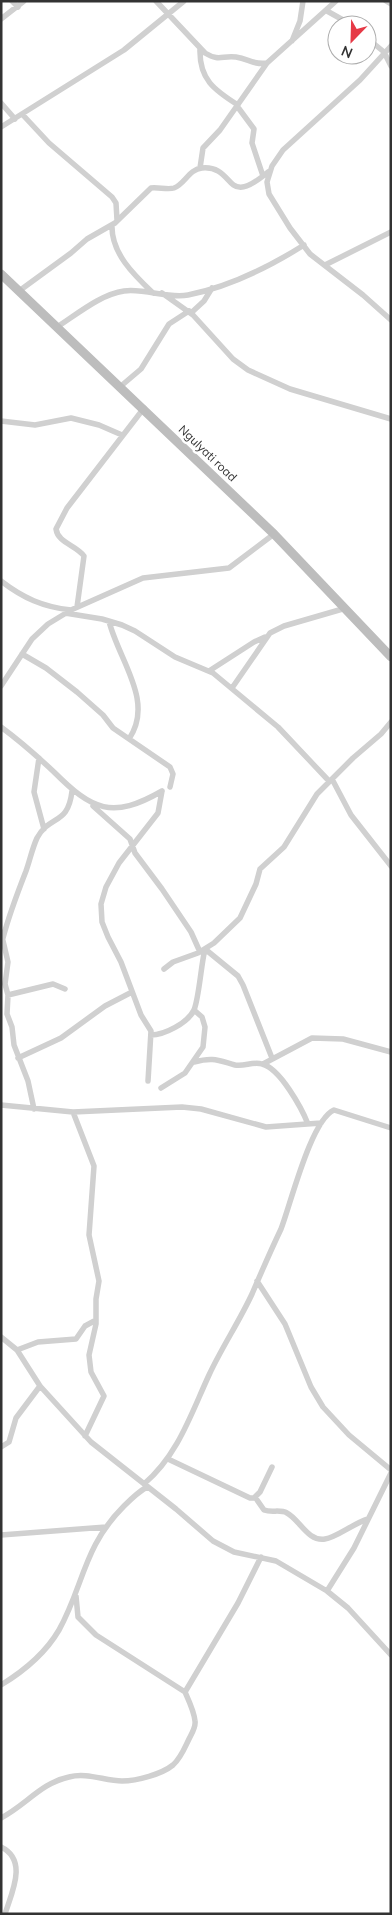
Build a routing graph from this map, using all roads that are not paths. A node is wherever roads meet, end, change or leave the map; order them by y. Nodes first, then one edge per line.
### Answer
1 (12, 1) edge
2 (24, 1) edge
3 (156, 1) edge
4 (184, 1) edge
5 (303, 1) edge
6 (336, 1) edge
7 (386, 1) edge
8 (391, 4) edge
9 (18, 6) junction
10 (327, 11) junction
11 (168, 14) junction
12 (334, 15) edge
13 (1, 19) edge
14 (291, 43) junction
15 (377, 46) edge
16 (391, 46) edge
17 (200, 49) junction
18 (384, 52) junction
19 (267, 63) junction
20 (391, 66) edge
21 (1, 103) edge
22 (238, 105) junction
23 (22, 114) junction
24 (15, 119) junction
25 (1, 127) edge
26 (200, 168) junction
27 (270, 171) junction
28 (263, 176) junction
29 (114, 223) junction
30 (391, 232) edge
31 (304, 245) junction
32 (325, 265) junction
33 (1, 274) edge
34 (212, 288) junction
35 (19, 291) junction
36 (153, 293) junction
37 (162, 293) junction
38 (190, 312) junction
39 (391, 320) edge
40 (57, 327) junction
41 (121, 386) junction
42 (144, 408) junction
43 (391, 419) edge
44 (1, 421) edge
45 (122, 435) junction
46 (274, 534) junction
47 (1, 581) edge
48 (346, 608) junction
49 (71, 610) junction
50 (109, 621) junction
51 (266, 637) junction
52 (22, 654) junction
53 (391, 657) edge
54 (209, 671) junction
55 (1, 686) edge
56 (232, 688) junction
57 (391, 722) edge
58 (1, 727) edge
59 (129, 739) junction
60 (39, 758) junction
61 (330, 780) junction
62 (170, 787) dead end
63 (72, 790) junction
64 (91, 804) junction
65 (44, 829) junction
66 (133, 846) junction
67 (391, 866) edge
68 (1, 932) edge
69 (3, 938) junction
70 (203, 950) junction
71 (164, 969) dead end
72 (64, 989) dead end
73 (132, 992) junction
74 (8, 995) junction
75 (194, 1010) junction
76 (151, 1035) junction
77 (391, 1052) edge
78 (18, 1058) junction
79 (272, 1058) junction
80 (194, 1062) junction
81 (262, 1064) junction
82 (148, 1081) dead end
83 (161, 1088) dead end
84 (1, 1105) edge
85 (34, 1109) junction
86 (73, 1112) junction
87 (321, 1123) junction
88 (308, 1124) junction
89 (391, 1128) edge
90 (257, 1281) junction
91 (96, 1320) junction
92 (1, 1337) edge
93 (17, 1350) junction
94 (40, 1386) junction
95 (85, 1436) junction
96 (1, 1447) edge
97 (168, 1459) junction
98 (272, 1467) dead end
99 (391, 1471) edge
100 (146, 1485) junction
101 (255, 1497) junction
102 (368, 1519) junction
103 (106, 1527) junction
104 (1, 1534) edge
105 (261, 1557) junction
106 (327, 1591) junction
107 (76, 1592) junction
108 (391, 1655) edge
109 (1, 1685) edge
110 (185, 1692) junction
111 (1, 1818) edge
112 (1, 1847) edge
113 (2, 1914) edge

1 - 9 street
2 - 9 street
3 - 11 street
4 - 11 street
5 - 14 street
6 - 10 street
7 - 8 street
9 - 13 street
10 - 12 street
10 - 14 street
11 - 17 street
11 - 23 street
14 - 19 street
15 - 18 street
16 - 18 street
17 - 19 street
17 - 22 street
18 - 20 street
18 - 27 street
19 - 22 street
21 - 24 street
22 - 26 street
22 - 28 street
23 - 24 street
23 - 29 street
24 - 25 street
26 - 28 street
26 - 29 street
27 - 28 street
27 - 31 street
29 - 35 street
29 - 36 street
30 - 32 street
31 - 32 street
31 - 34 street
32 - 39 street
33 - 35 main road, Ngulyati road
34 - 37 street
34 - 38 street
35 - 40 main road, Ngulyati road
36 - 37 street
36 - 40 street
37 - 38 street
38 - 41 street
38 - 43 street
40 - 41 main road, Ngulyati road
41 - 42 main road, Ngulyati road
42 - 45 street
42 - 46 main road, Ngulyati road
44 - 45 street
45 - 49 street
46 - 48 main road, Ngulyati road
46 - 49 street
47 - 49 street
48 - 51 street
48 - 53 main road, Ngulyati road
49 - 50 street
49 - 52 street
50 - 54 street
50 - 59 street
51 - 54 street
51 - 56 street
52 - 55 street
52 - 59 street
54 - 56 street
56 - 61 street
57 - 61 street
58 - 60 street
59 - 62 street
60 - 63 street
60 - 65 street
61 - 67 street
61 - 70 street
63 - 64 street
63 - 65 street
64 - 66 street
64 - 66 street
65 - 69 street
66 - 70 street
66 - 73 street
68 - 69 street
69 - 74 street
70 - 71 street
70 - 75 street
70 - 79 street
72 - 74 street
73 - 76 street
73 - 78 street
74 - 78 street
75 - 76 street
75 - 80 street
76 - 82 street
77 - 79 street
78 - 85 street
79 - 81 street
80 - 81 street
80 - 83 street
81 - 88 street
84 - 85 street
85 - 86 street
86 - 88 street
86 - 91 street
87 - 88 street
87 - 89 street
87 - 90 street
90 - 97 street
90 - 99 street
91 - 93 street
91 - 95 street
92 - 93 street
93 - 94 street
94 - 95 street
94 - 96 street
95 - 100 street
97 - 100 street
97 - 101 street
98 - 101 street
99 - 102 street
100 - 103 street
100 - 105 street
101 - 102 street
102 - 106 street
103 - 104 street
103 - 107 street
105 - 106 street
105 - 110 street
106 - 108 street
107 - 109 street
107 - 110 street
110 - 111 street
112 - 113 street

